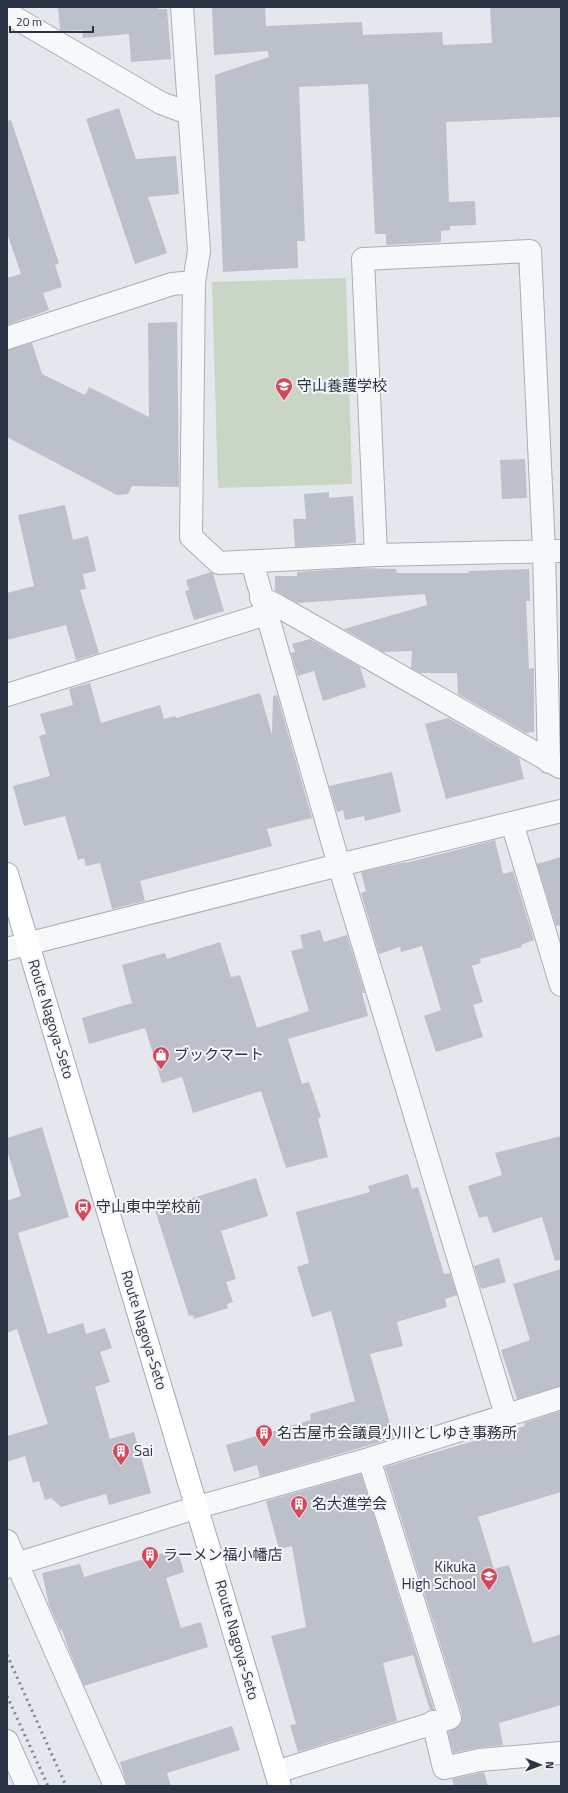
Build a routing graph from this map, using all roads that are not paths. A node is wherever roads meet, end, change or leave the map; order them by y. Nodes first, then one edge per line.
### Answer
1 (182, 7) edge
2 (7, 13) edge
3 (31, 17) edge
4 (188, 113) junction
5 (194, 282) junction
6 (7, 338) edge
7 (553, 551) edge
8 (376, 555) junction
9 (252, 562) junction
10 (264, 606) junction
11 (7, 695) edge
12 (555, 765) edge
13 (561, 811) edge
14 (512, 823) junction
15 (339, 865) junction
16 (7, 874) edge
17 (29, 944) junction
18 (7, 949) edge
19 (561, 985) edge
20 (561, 1398) edge
21 (506, 1414) junction
22 (369, 1459) junction
23 (198, 1507) junction
24 (7, 1541) edge
25 (12, 1566) edge
26 (433, 1722) junction
27 (7, 1740) edge
28 (561, 1754) edge
29 (278, 1779) edge
30 (26, 1786) edge
31 (115, 1786) edge

1 - 4 street
2 - 3 street
3 - 4 street
4 - 5 street
5 - 6 street
5 - 9 street
7 - 8 street
7 - 8 street
7 - 12 street
8 - 9 street
9 - 10 street
10 - 11 street
10 - 12 street
10 - 15 street
13 - 14 street
14 - 15 street
14 - 19 street
15 - 17 street
15 - 21 street
16 - 17 main road, Route Nagoya-Seto
17 - 18 street
17 - 23 main road, Route Nagoya-Seto
20 - 21 street
21 - 22 street
22 - 23 street
22 - 26 street
23 - 25 street
23 - 29 main road, Route Nagoya-Seto
24 - 25 street
25 - 31 street
26 - 28 street
26 - 29 street
27 - 30 street

